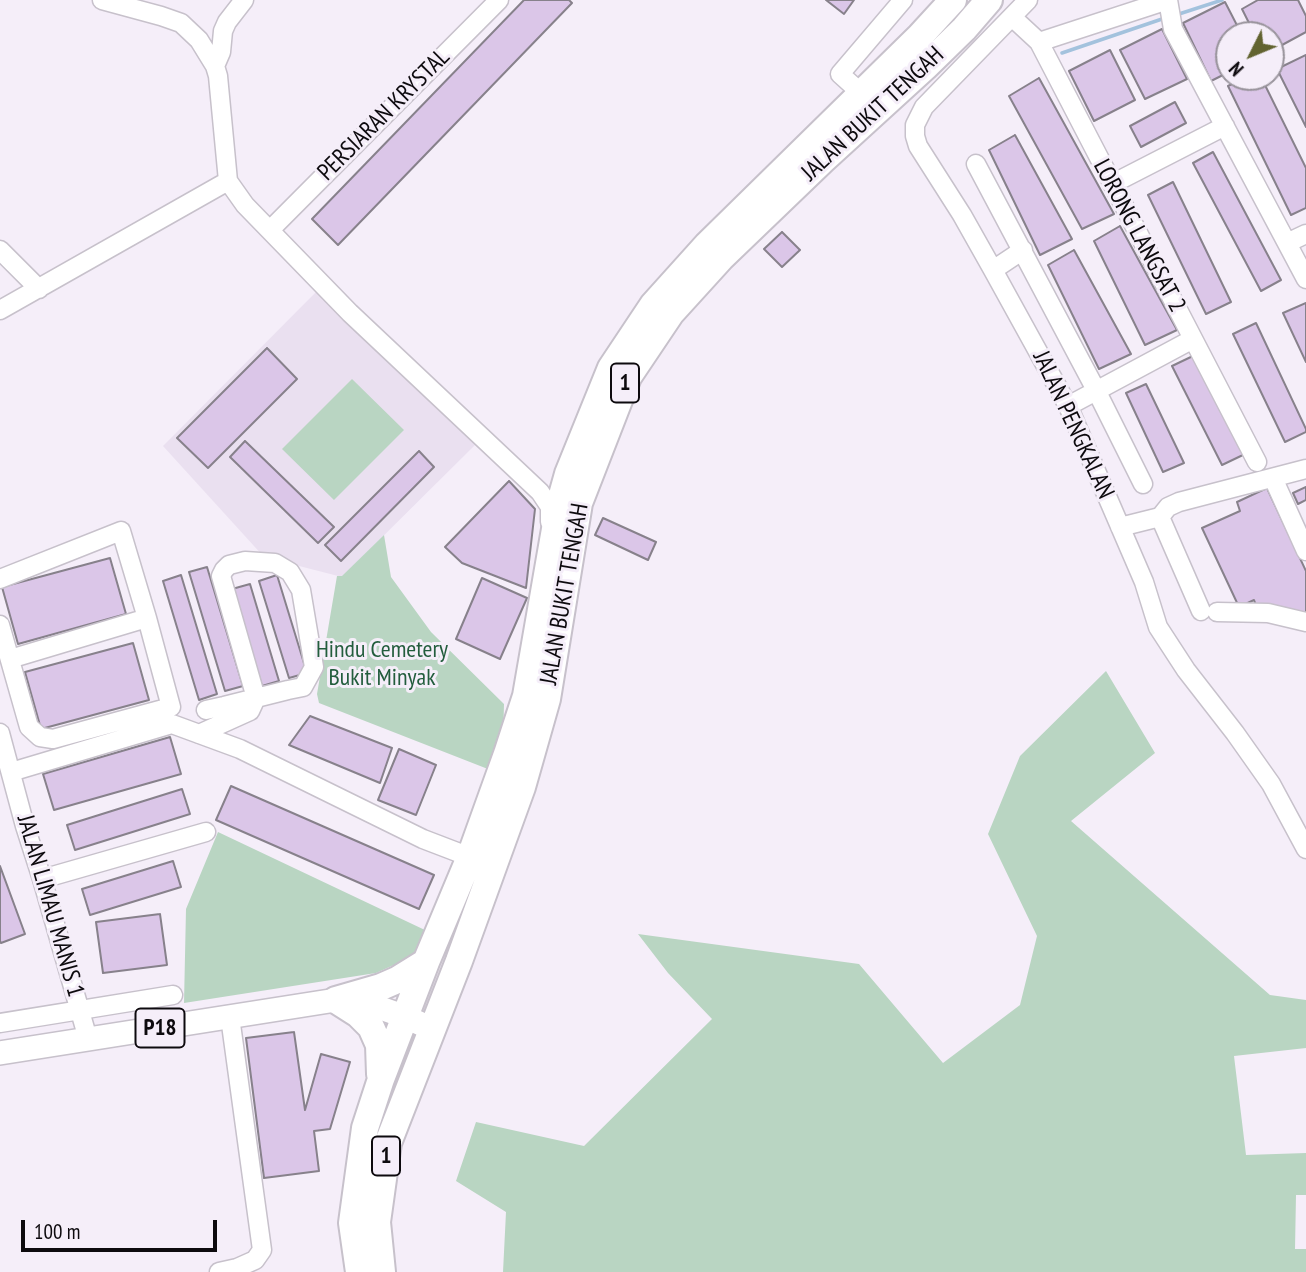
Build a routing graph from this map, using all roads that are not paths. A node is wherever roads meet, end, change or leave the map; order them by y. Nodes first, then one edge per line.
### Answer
1 (244, 0) edge
2 (499, 0) edge
3 (953, 0) edge
4 (989, 0) edge
5 (1028, 0) edge
6 (1168, 0) edge
7 (112, 1) edge
8 (901, 3) edge
9 (1012, 17) junction
10 (1039, 43) junction
11 (215, 66) junction
12 (861, 93) junction
13 (1225, 126) junction
14 (976, 164) dead end
15 (228, 181) junction
16 (1112, 184) junction
17 (270, 230) junction
18 (1306, 234) edge
19 (1287, 243) junction
20 (0, 250) edge
21 (1023, 250) junction
22 (993, 270) junction
23 (1306, 279) edge
24 (39, 289) junction
25 (0, 310) edge
26 (1193, 339) junction
27 (1096, 390) junction
28 (1068, 406) junction
29 (1257, 462) dead end
30 (1306, 469) edge
31 (519, 470) junction
32 (568, 474) junction
33 (1273, 478) junction
34 (1143, 484) dead end
35 (1160, 517) junction
36 (1120, 527) junction
37 (1306, 551) edge
38 (551, 557) junction
39 (0, 579) edge
40 (147, 618) junction
41 (1306, 622) edge
42 (0, 625) edge
43 (10, 659) junction
44 (256, 698) junction
45 (206, 710) dead end
46 (0, 733) edge
47 (199, 734) junction
48 (11, 772) junction
49 (206, 832) dead end
50 (1305, 842) edge
51 (470, 858) junction
52 (42, 879) junction
53 (426, 962) junction
54 (173, 995) dead end
55 (336, 1000) junction
56 (80, 1010) junction
57 (230, 1017) junction
58 (406, 1017) junction
59 (0, 1023) edge
60 (432, 1029) junction
61 (88, 1039) junction
62 (0, 1053) edge
63 (381, 1079) junction
64 (219, 1272) edge
65 (359, 1272) edge
66 (382, 1272) edge

1 - 11 street
2 - 17 street, PERSIARAN KRYSTAL
3 - 12 highway, JALAN BUKIT TENGAH / 1
4 - 60 highway, JALAN BUKIT TENGAH / 1
5 - 9 street, JALAN PENGKALAN
6 - 10 street
6 - 13 street
7 - 11 street
8 - 12 street
9 - 10 street, LORONG LANGSAT 2
9 - 22 street, JALAN PENGKALAN
10 - 16 street, LORONG LANGSAT 2
11 - 15 street
12 - 32 highway, JALAN BUKIT TENGAH / 1
13 - 16 street
13 - 19 street
14 - 21 street
15 - 17 street
15 - 24 street
16 - 26 street, LORONG LANGSAT 2
17 - 31 street
18 - 19 street
19 - 23 street
20 - 24 street
21 - 22 street
21 - 27 street
22 - 28 street, JALAN PENGKALAN
24 - 25 street
26 - 27 street
26 - 29 street, LORONG LANGSAT 2
27 - 28 street
27 - 34 street
28 - 36 street, JALAN PENGKALAN
30 - 33 street
31 - 32 street
31 - 38 street
32 - 38 highway, JALAN BUKIT TENGAH / 1
33 - 35 street
33 - 37 street
35 - 36 street
35 - 41 street
36 - 50 street, JALAN PENGKALAN
38 - 51 highway, JALAN BUKIT TENGAH / 1
39 - 40 street
40 - 43 street
40 - 43 street
42 - 43 street
44 - 44 street
44 - 45 street
44 - 47 street
46 - 48 street, JALAN LIMAU MANIS 1
47 - 48 street
47 - 51 street
48 - 52 street, JALAN LIMAU MANIS 1
49 - 52 street
51 - 53 highway, JALAN BUKIT TENGAH / 1
52 - 56 street, JALAN LIMAU MANIS 1
53 - 55 highway
53 - 58 highway, JALAN BUKIT TENGAH / 1
54 - 56 street
55 - 57 main road, P18
55 - 58 main road, P18
55 - 63 highway
56 - 59 street
56 - 61 street, JALAN LIMAU MANIS 1
57 - 61 main road, P18
57 - 64 street
58 - 60 main road, P18
58 - 63 highway, JALAN BUKIT TENGAH / 1
60 - 66 highway, JALAN BUKIT TENGAH / 1
61 - 62 main road, P18
63 - 65 highway, JALAN BUKIT TENGAH / 1

